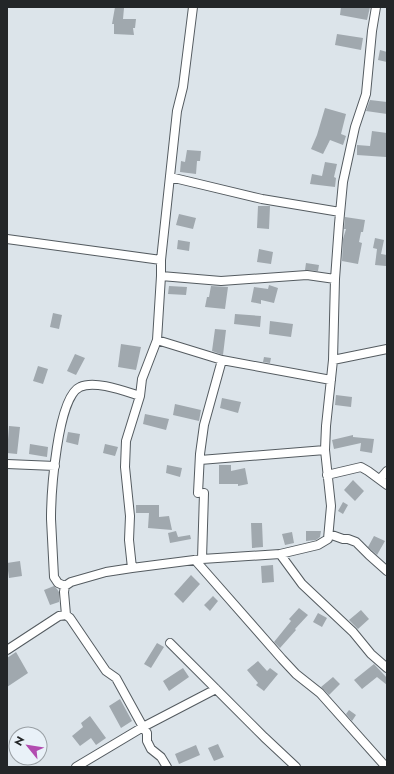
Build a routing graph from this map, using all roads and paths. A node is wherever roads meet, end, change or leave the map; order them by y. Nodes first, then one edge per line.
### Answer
1 (193, 7) edge
2 (376, 7) edge
3 (170, 177) junction
4 (340, 212) junction
5 (7, 239) edge
6 (161, 260) junction
7 (161, 276) junction
8 (335, 279) junction
9 (157, 340) junction
10 (387, 349) edge
11 (222, 360) junction
12 (333, 360) junction
13 (331, 380) junction
14 (140, 396) junction
15 (324, 450) junction
16 (200, 460) junction
17 (7, 464) edge
18 (55, 466) junction
19 (387, 470) edge
20 (327, 475) junction
21 (380, 479) junction
22 (387, 485) edge
23 (329, 534) junction
24 (280, 554) junction
25 (198, 560) junction
26 (132, 568) junction
27 (387, 570) edge
28 (65, 586) junction
29 (66, 615) junction
30 (170, 643) dead end
31 (7, 650) edge
32 (387, 668) edge
33 (216, 689) junction
34 (142, 727) junction
35 (76, 767) edge
36 (167, 767) edge
37 (296, 767) edge
38 (386, 767) edge

1 - 3 street
2 - 4 street
3 - 4 street
3 - 6 street
4 - 8 street
5 - 6 street
6 - 7 street
7 - 8 street
7 - 9 street
8 - 12 street
9 - 11 street
9 - 14 street
10 - 12 street
11 - 13 street
11 - 16 street
12 - 13 street
13 - 15 street
14 - 18 street
14 - 26 street
15 - 16 street
15 - 20 street
16 - 25 street
17 - 18 street
18 - 28 street
19 - 21 street
20 - 21 street
20 - 23 street
21 - 22 street
23 - 24 street
23 - 27 street
24 - 25 street
24 - 32 street
25 - 26 street
25 - 38 street
26 - 28 street
28 - 29 street
29 - 31 street
29 - 34 street
30 - 33 street
33 - 34 street
33 - 37 street
34 - 35 street
34 - 36 street

